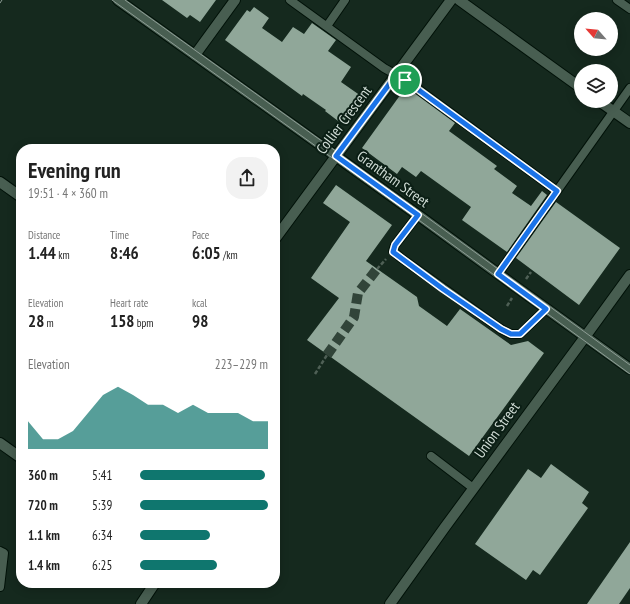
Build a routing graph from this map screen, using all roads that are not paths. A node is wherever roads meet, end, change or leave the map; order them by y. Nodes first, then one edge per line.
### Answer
1 (235, 0) edge
2 (290, 0) edge
3 (345, 0) edge
4 (451, 0) edge
5 (459, 0) edge
6 (617, 0) edge
7 (124, 2) edge
8 (630, 9) edge
9 (327, 26) junction
10 (194, 55) junction
11 (396, 75) junction
12 (574, 83) edge
13 (630, 88) edge
14 (609, 108) edge
15 (613, 111) junction
16 (630, 123) edge
17 (336, 156) junction
18 (0, 182) edge
19 (557, 191) junction
20 (16, 193) edge
21 (418, 215) junction
22 (280, 232) edge
23 (498, 274) junction
24 (630, 275) edge
25 (546, 309) junction
26 (585, 337) junction
27 (630, 369) edge
28 (0, 443) edge
29 (16, 454) edge
30 (430, 456) dead end
31 (473, 488) junction
32 (0, 551) edge
33 (0, 587) edge
34 (152, 588) edge
35 (141, 604) edge
36 (390, 604) edge

1 - 10 street
2 - 9 lane
3 - 9 lane
4 - 11 street, Collier Crescent
5 - 12 street
6 - 8 lane
7 - 10 street, Grantham Street
9 - 11 lane
10 - 17 street, Grantham Street
11 - 17 street, Collier Crescent
11 - 19 lane
13 - 15 lane
14 - 15 street
15 - 16 street
15 - 19 lane
17 - 21 street, Grantham Street
17 - 22 street, Collier Crescent
18 - 20 street
19 - 23 lane
21 - 23 street, Grantham Street
21 - 25 lane
23 - 25 street, Grantham Street
24 - 26 street, Union Street
25 - 26 street, Grantham Street
26 - 27 street, Grantham Street
26 - 31 street, Union Street
28 - 29 street
30 - 31 lane
31 - 36 street, Union Street
32 - 33 lane
34 - 35 street

